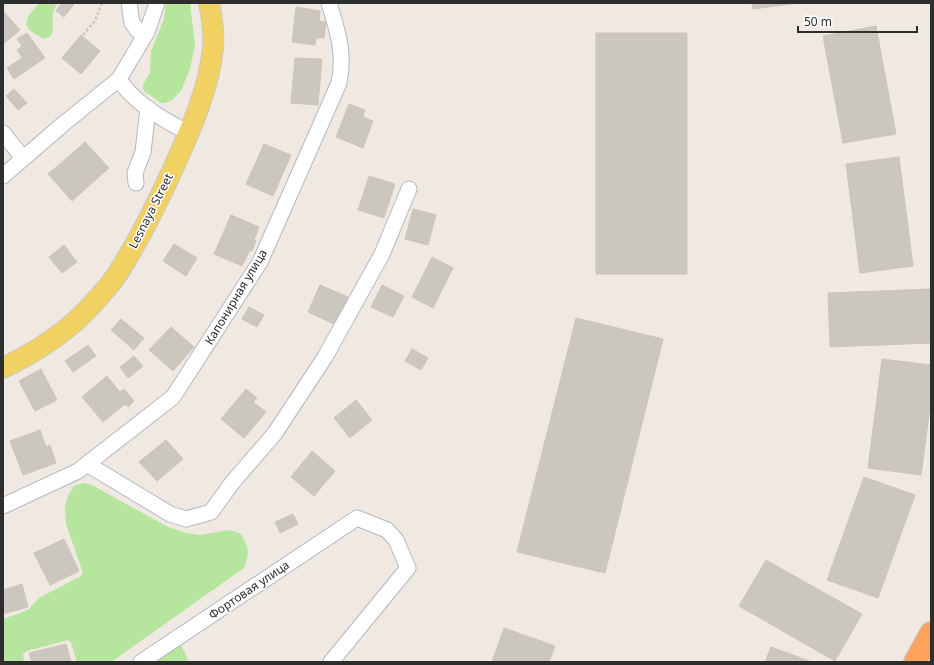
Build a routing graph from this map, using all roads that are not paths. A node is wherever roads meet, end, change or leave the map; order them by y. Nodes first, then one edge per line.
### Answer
1 (129, 3) edge
2 (157, 3) edge
3 (210, 3) edge
4 (329, 3) edge
5 (147, 32) junction
6 (119, 79) junction
7 (148, 108) junction
8 (3, 133) edge
9 (190, 133) junction
10 (23, 158) junction
11 (3, 176) edge
12 (136, 183) dead end
13 (409, 189) dead end
14 (3, 368) edge
15 (87, 464) junction
16 (3, 506) edge
17 (931, 633) edge
18 (141, 662) edge
19 (331, 662) edge
20 (915, 662) edge

1 - 5 street
2 - 5 street
3 - 9 main road, Lesnaya Street
4 - 15 street, Капонирная улица
5 - 6 street
6 - 7 street
6 - 10 street
7 - 9 street
7 - 12 street
8 - 10 street
9 - 14 main road, Lesnaya Street
10 - 11 street
13 - 15 street
15 - 16 street, Капонирная улица
17 - 20 highway
18 - 19 street, Фортовая улица

